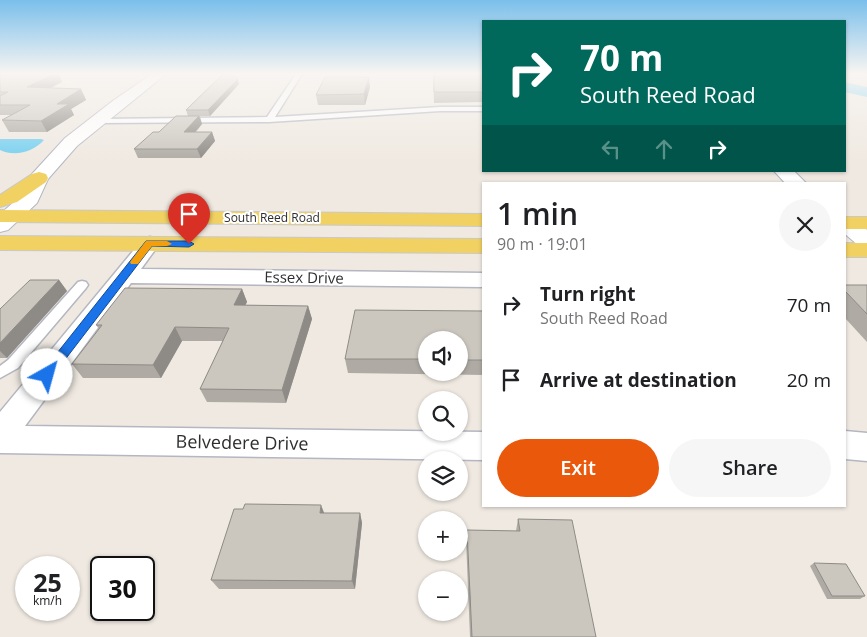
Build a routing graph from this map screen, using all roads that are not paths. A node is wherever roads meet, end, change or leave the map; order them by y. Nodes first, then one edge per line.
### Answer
1 (120, 104) edge
2 (280, 104) edge
3 (482, 109) edge
4 (269, 120) junction
5 (97, 121) junction
6 (784, 172) edge
7 (796, 182) edge
8 (3, 215) edge
9 (482, 220) edge
10 (846, 223) edge
11 (867, 223) edge
12 (846, 224) edge
13 (867, 241) edge
14 (0, 243) edge
15 (49, 243) junction
16 (150, 243) junction
17 (482, 246) edge
18 (846, 250) edge
19 (867, 250) edge
20 (0, 257) edge
21 (124, 276) junction
22 (482, 280) edge
23 (82, 285) dead end
24 (0, 373) edge
25 (0, 435) edge
26 (0, 439) edge
27 (482, 446) edge

1 - 5 street
2 - 4 lane
3 - 4 lane
4 - 5 lane
5 - 8 street
6 - 7 street
8 - 9 main road, South Reed Road
10 - 11 main road
12 - 13 street
14 - 15 main road, South Reed Road
15 - 16 main road, South Reed Road
15 - 20 main road
16 - 17 main road, South Reed Road
16 - 21 street
18 - 19 main road
21 - 22 street, Essex Drive
21 - 25 street
23 - 24 lane
26 - 27 street, Belvedere Drive

